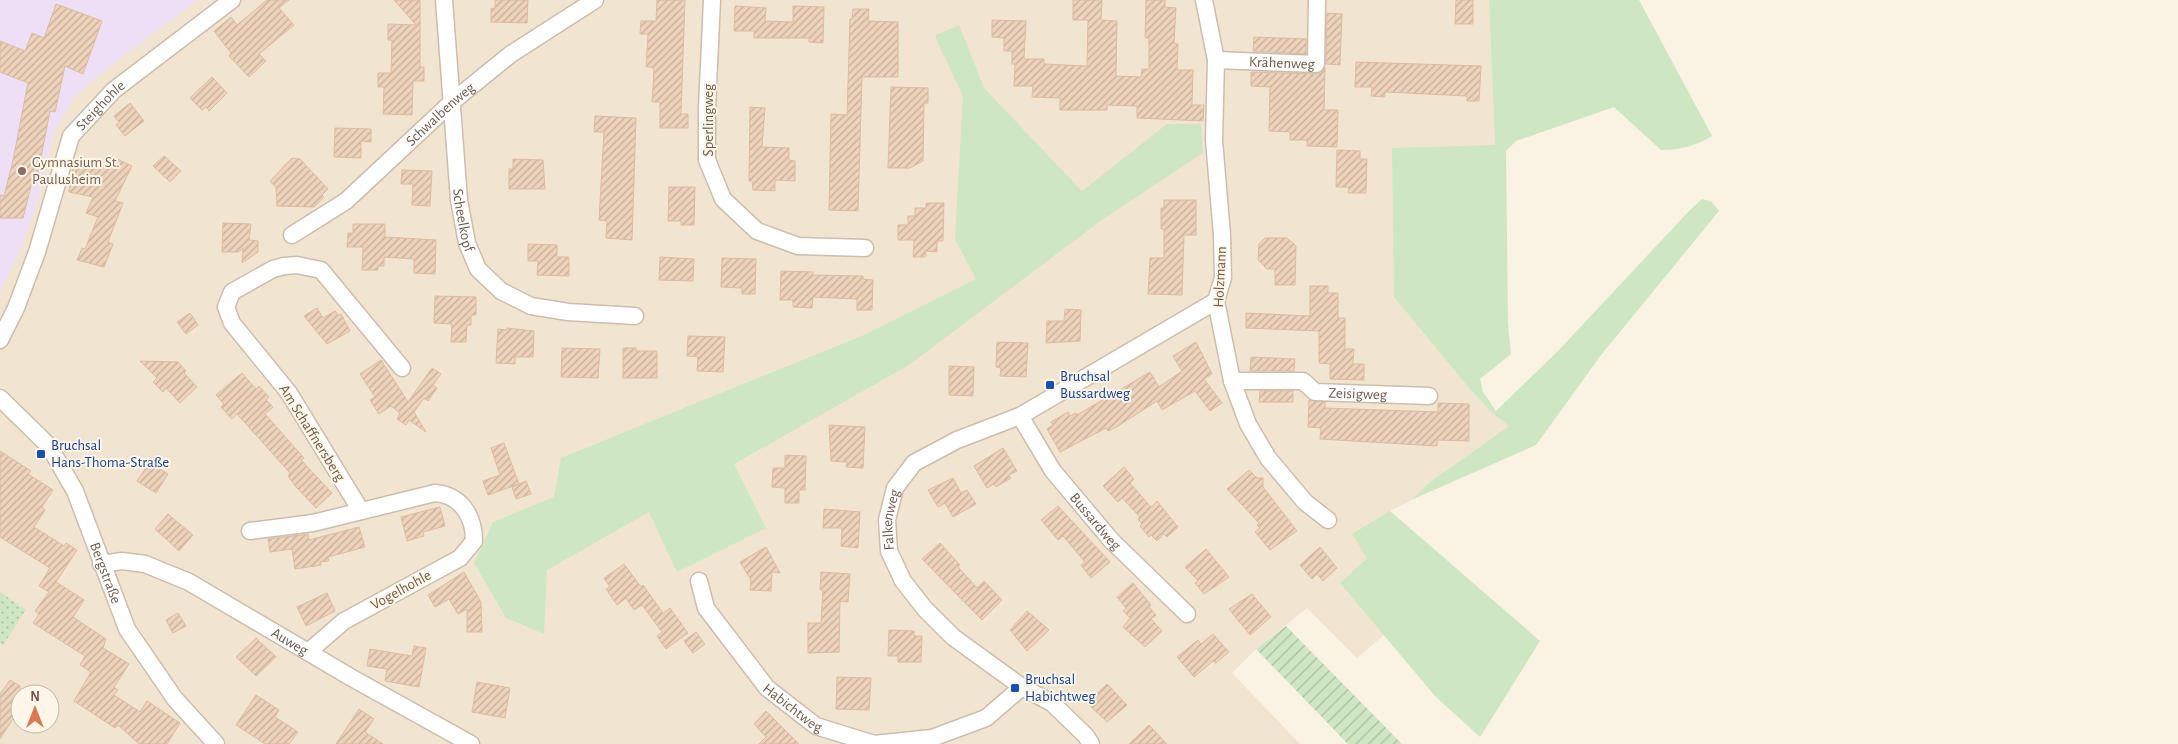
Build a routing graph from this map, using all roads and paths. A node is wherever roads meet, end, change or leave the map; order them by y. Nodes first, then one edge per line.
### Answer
1 (232, 0) edge
2 (444, 0) edge
3 (595, 0) edge
4 (712, 0) edge
5 (1204, 0) edge
6 (1317, 0) edge
7 (1216, 60) junction
8 (453, 100) junction
9 (292, 235) dead end
10 (865, 248) dead end
11 (1216, 301) junction
12 (635, 316) dead end
13 (0, 340) edge
14 (402, 368) dead end
15 (1232, 381) junction
16 (1429, 396) dead end
17 (0, 398) edge
18 (1020, 416) junction
19 (360, 511) junction
20 (1328, 520) dead end
21 (250, 531) dead end
22 (102, 564) junction
23 (699, 581) dead end
24 (1187, 614) dead end
25 (308, 652) junction
26 (1022, 687) junction
27 (216, 744) edge
28 (471, 744) edge
29 (1091, 744) edge

1 - 13 street, Steighohle
2 - 8 street, Scheelkopf
3 - 8 street, Schwalbenweg
4 - 10 street, Sperlingweg
5 - 7 street, Holzmann
6 - 7 street, Krähenweg
7 - 11 street, Holzmann
8 - 9 street, Schwalbenweg
8 - 12 street, Scheelkopf
11 - 15 street, Holzmann
11 - 18 street, Falkenweg
14 - 19 street, Am Schaffnersberg
15 - 16 street, Zeisigweg
15 - 20 street, Holzmann
17 - 22 street, Bergstraße
18 - 24 street, Bussardweg
18 - 26 street, Falkenweg
19 - 21 street
19 - 25 street, Vogelhohle
22 - 25 street, Auweg
22 - 27 street, Bergstraße
23 - 26 street, Habichtweg
25 - 28 street, Auweg
26 - 29 street, Falkenweg

